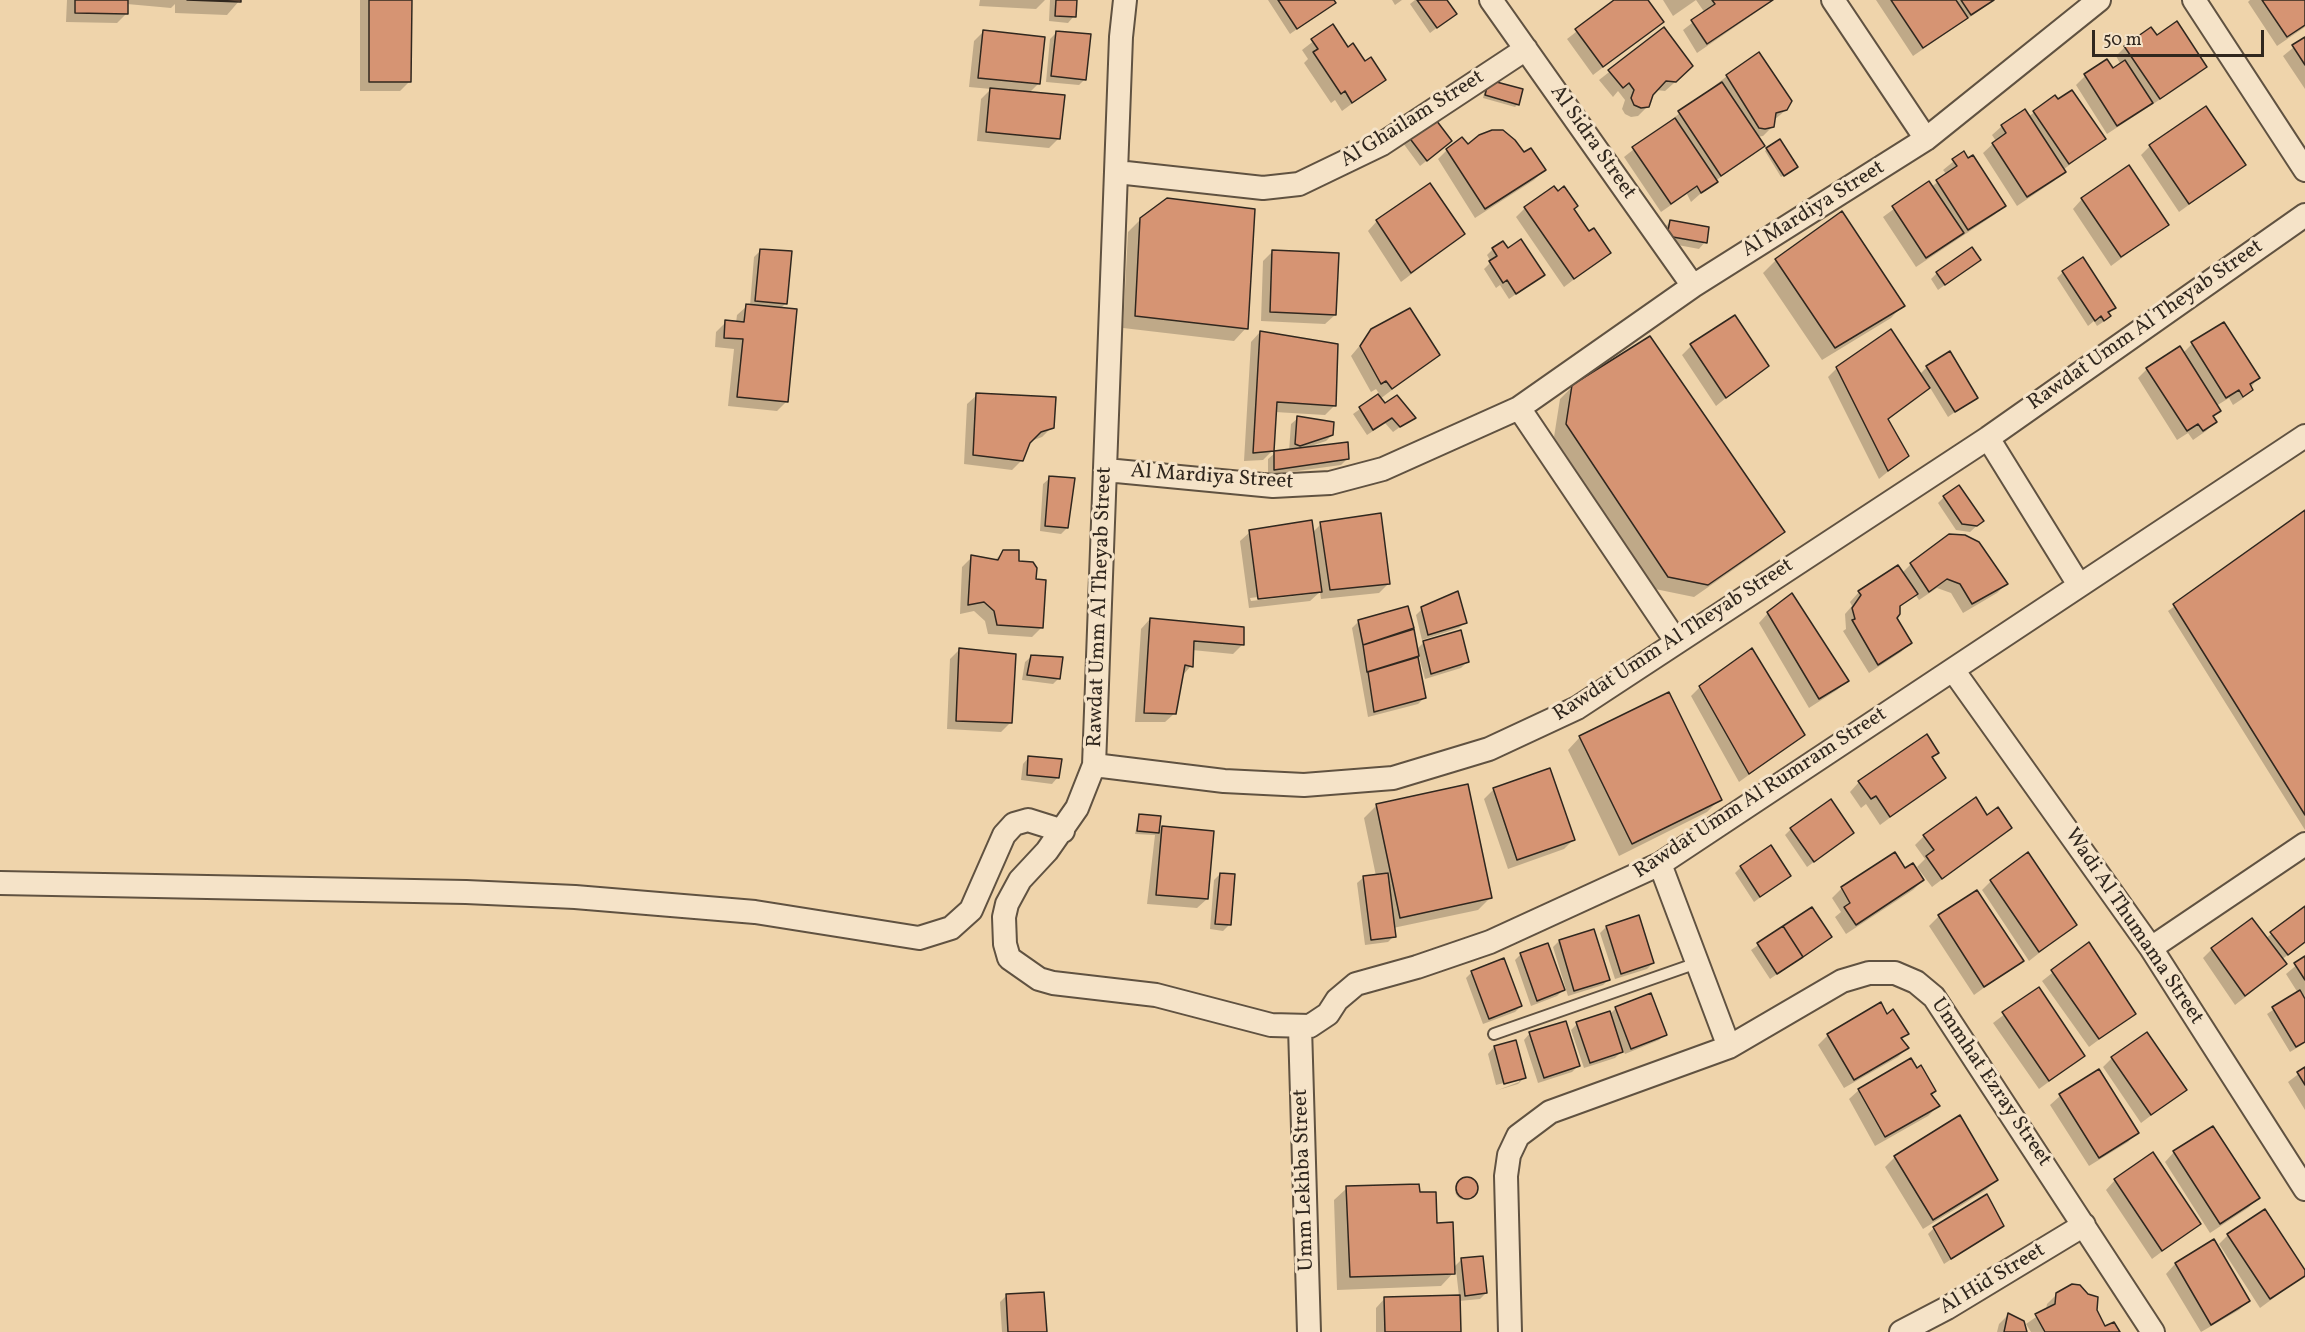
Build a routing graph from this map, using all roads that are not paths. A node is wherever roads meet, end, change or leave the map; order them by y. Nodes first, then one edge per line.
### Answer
1 (1125, 0) edge
2 (1491, 0) edge
3 (1833, 0) edge
4 (2098, 0) edge
5 (2194, 0) edge
6 (1526, 49) junction
7 (1926, 139) junction
8 (2305, 170) edge
9 (1117, 172) junction
10 (2305, 215) edge
11 (1693, 286) junction
12 (1519, 408) junction
13 (2305, 436) edge
14 (1988, 438) junction
15 (1106, 470) junction
16 (2079, 585) junction
17 (1676, 641) junction
18 (1953, 670) junction
19 (1094, 765) junction
20 (1063, 831) junction
21 (2305, 844) edge
22 (1660, 864) junction
23 (0, 883) edge
24 (2151, 948) junction
25 (1697, 963) junction
26 (1300, 1027) junction
27 (1494, 1034) dead end
28 (1729, 1047) junction
29 (2305, 1189) edge
30 (2084, 1225) junction
31 (1309, 1332) edge
32 (1510, 1332) edge
33 (1901, 1332) edge
34 (2153, 1332) edge

1 - 9 street, Rawdat Umm Al Theyab Street
2 - 6 street, Al Sidra Street
3 - 7 street
4 - 7 street, Al Mardiya Street
5 - 8 street
6 - 9 street, Al Ghailam Street
6 - 11 street, Al Sidra Street
7 - 11 street, Al Mardiya Street
9 - 15 street, Rawdat Umm Al Theyab Street
10 - 14 street, Rawdat Umm Al Theyab Street
11 - 12 street, Al Mardiya Street
12 - 15 street, Al Mardiya Street
12 - 17 street
13 - 16 street, Rawdat Umm Al Rumram Street
14 - 16 street
14 - 17 street, Rawdat Umm Al Theyab Street
15 - 19 street, Rawdat Umm Al Theyab Street
16 - 18 street, Rawdat Umm Al Rumram Street
17 - 19 street, Rawdat Umm Al Theyab Street
18 - 22 street, Rawdat Umm Al Rumram Street
18 - 24 street, Wadi Al Thumama Street
19 - 20 street, Rawdat Umm Al Rumram Street
20 - 23 street
20 - 26 street, Rawdat Umm Al Rumram Street
21 - 24 street
22 - 25 street
22 - 26 street, Rawdat Umm Al Rumram Street
24 - 29 street, Wadi Al Thumama Street
25 - 27 lane
25 - 28 street
26 - 31 street, Umm Lekhba Street
28 - 30 street, Ummhat Ezray Street
28 - 32 street, Ummhat Ezray Street
30 - 33 street, Al Hid Street
30 - 34 street, Ummhat Ezray Street

